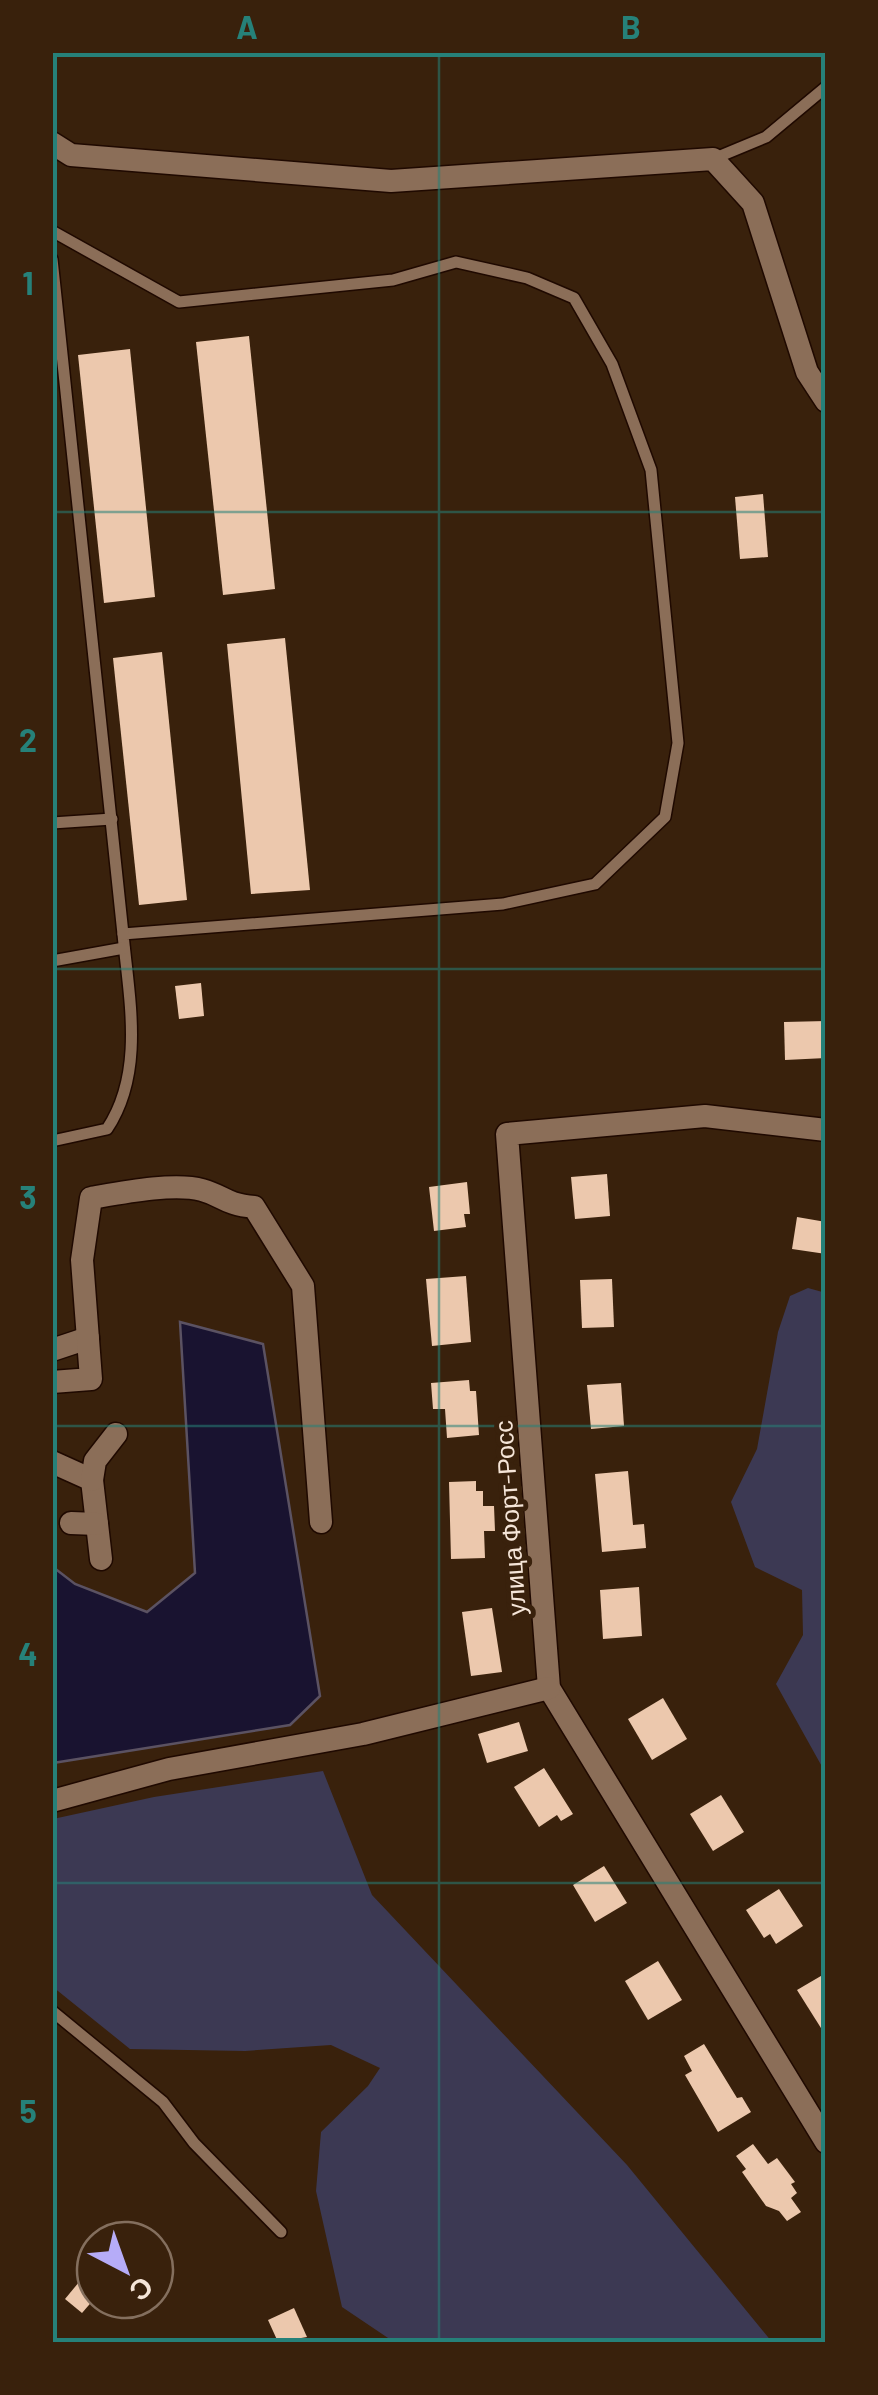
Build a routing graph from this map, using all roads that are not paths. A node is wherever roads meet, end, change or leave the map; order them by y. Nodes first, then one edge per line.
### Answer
1 (826, 87) edge
2 (52, 143) edge
3 (713, 160) junction
4 (52, 232) edge
5 (52, 259) edge
6 (824, 404) edge
7 (112, 819) junction
8 (52, 823) edge
9 (123, 934) junction
10 (124, 948) junction
11 (52, 961) edge
12 (826, 1130) edge
13 (52, 1141) edge
14 (88, 1338) junction
15 (52, 1350) edge
16 (52, 1382) edge
17 (116, 1434) dead end
18 (56, 1468) edge
19 (92, 1480) junction
20 (322, 1522) dead end
21 (89, 1538) dead end
22 (549, 1688) junction
23 (52, 1801) edge
24 (52, 2012) edge
25 (826, 2142) edge
26 (281, 2232) dead end

1 - 3 lane
2 - 3 street
3 - 6 street
4 - 9 lane
5 - 7 lane
7 - 8 lane
7 - 9 lane
9 - 10 lane
10 - 11 lane
10 - 13 lane
12 - 22 street, улица Форт-Росс
14 - 15 street
14 - 16 street
14 - 20 street
17 - 19 street
18 - 19 street
19 - 21 street
22 - 23 street
22 - 25 street, улица Форт-Росс
24 - 26 lane

